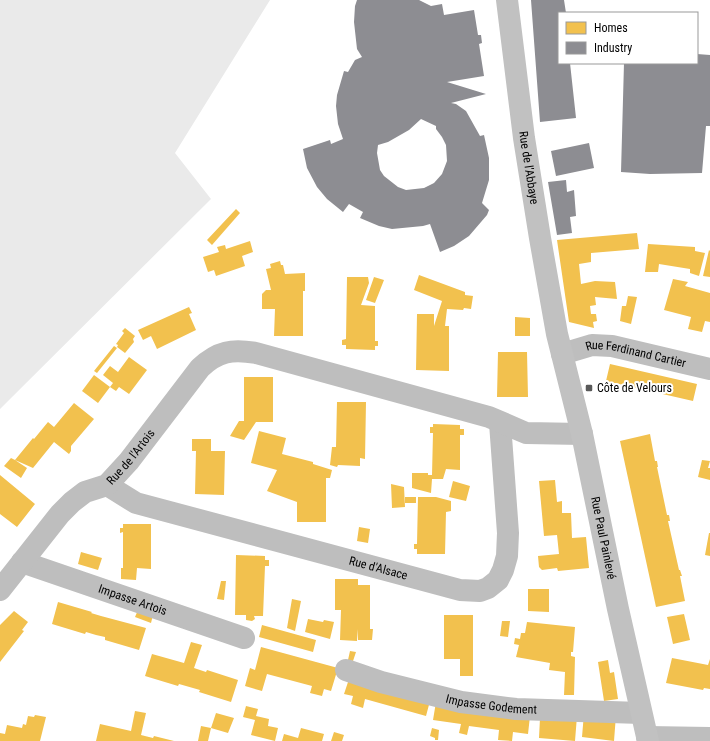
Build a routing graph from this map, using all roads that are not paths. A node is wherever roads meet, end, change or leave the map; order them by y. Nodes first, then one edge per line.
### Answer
1 (507, 0) edge
2 (560, 344) junction
3 (710, 369) edge
4 (500, 422) junction
5 (582, 434) junction
6 (108, 485) junction
7 (22, 562) junction
8 (0, 590) edge
9 (244, 638) dead end
10 (346, 670) dead end
11 (641, 713) junction
12 (710, 738) edge
13 (647, 739) edge

1 - 2 street, Rue de l'Abbaye
2 - 3 street, Rue Ferdinand Cartier
2 - 5 street, Rue Paul Painlevé
4 - 5 street
4 - 6 street, Rue de l'Artois
4 - 6 street, Rue d'Alsace
5 - 11 street, Rue Paul Painlevé
6 - 7 street, Rue de l'Artois
7 - 8 street, Rue de l'Artois
7 - 9 street, Impasse Artois
10 - 11 street, Impasse Godement
11 - 13 street, Rue Paul Painlevé
12 - 13 street

